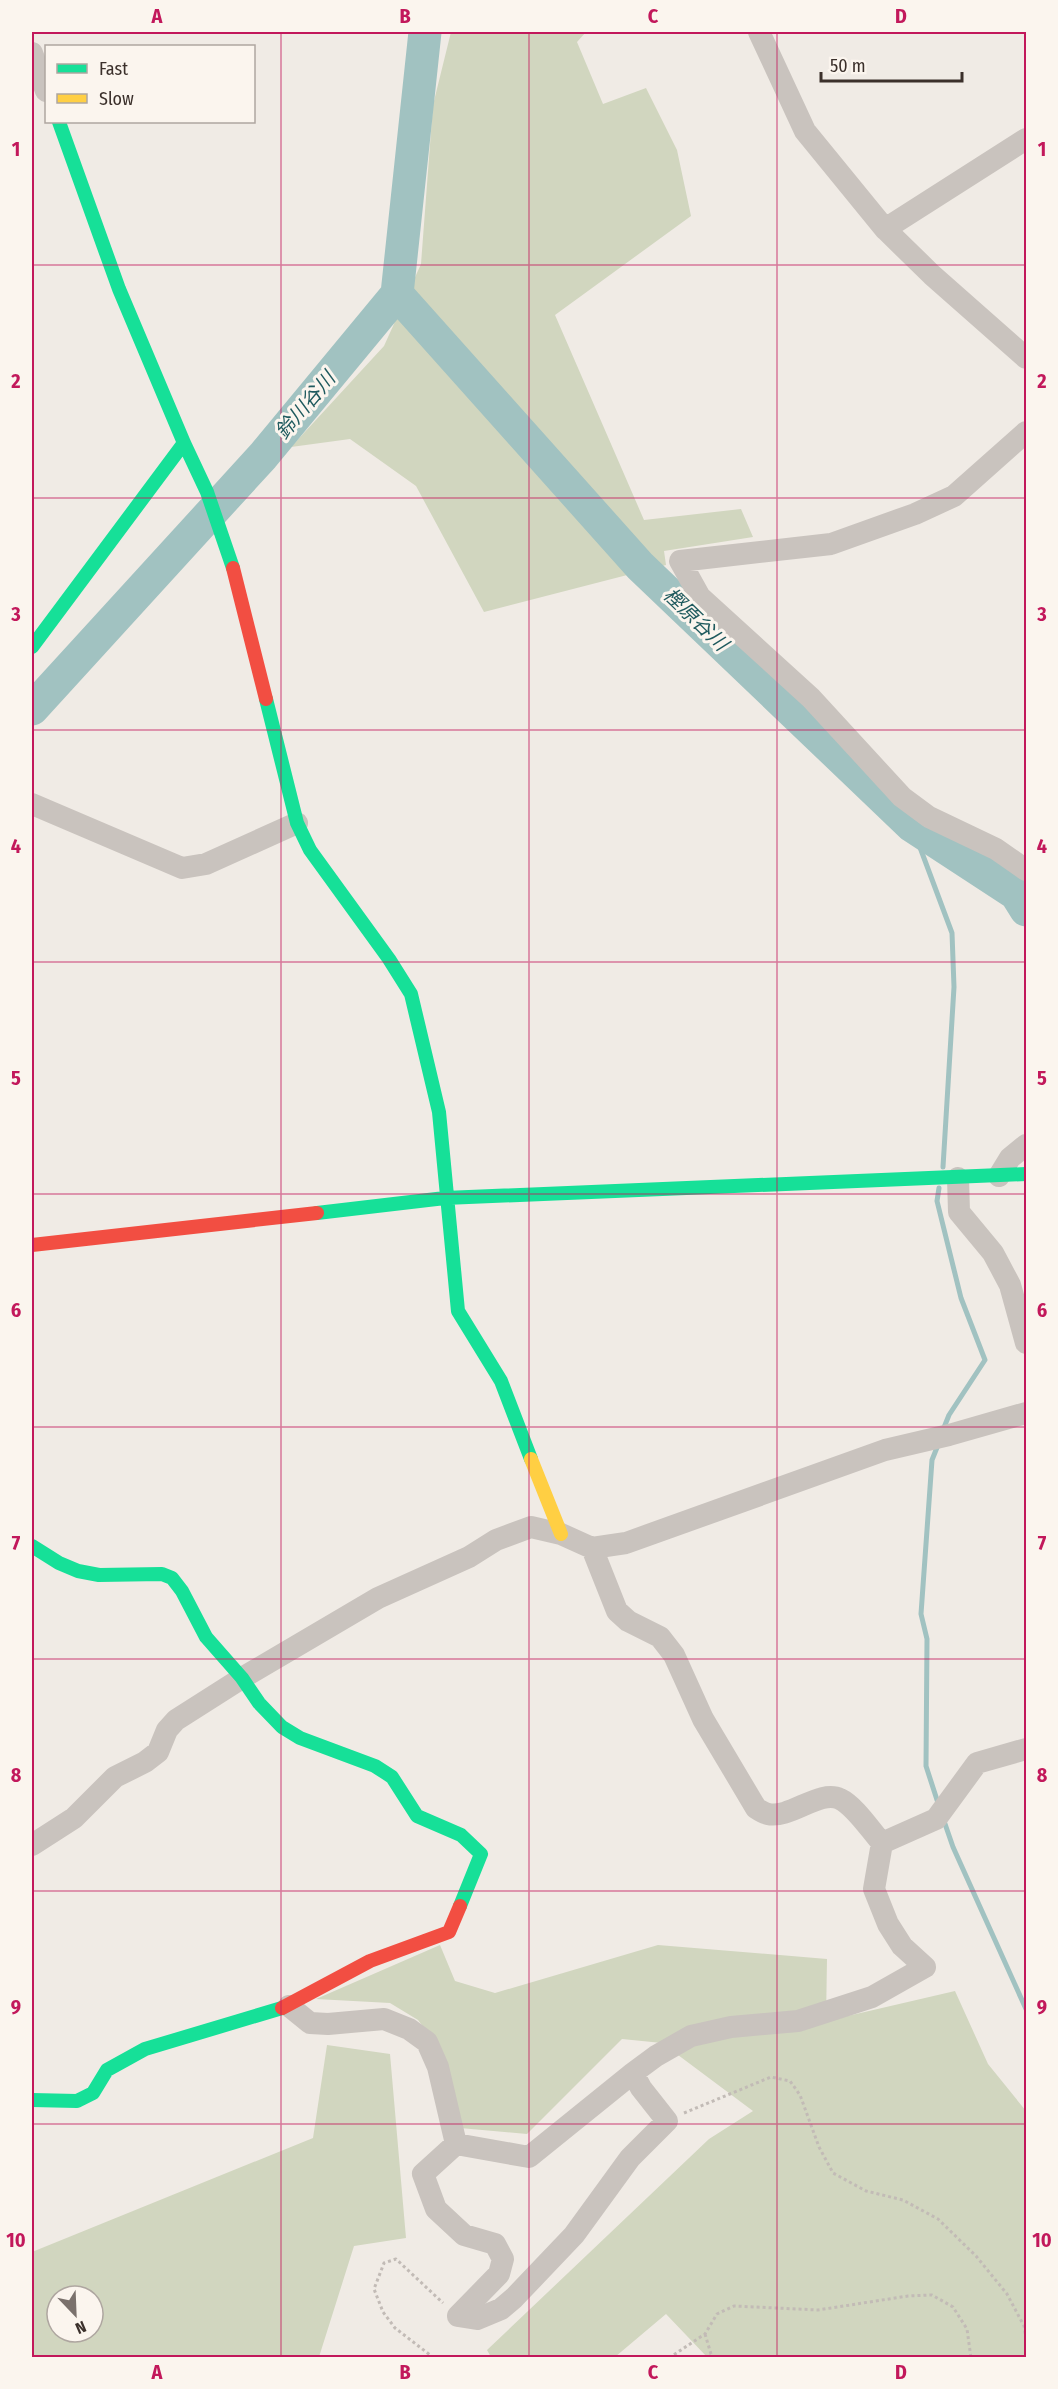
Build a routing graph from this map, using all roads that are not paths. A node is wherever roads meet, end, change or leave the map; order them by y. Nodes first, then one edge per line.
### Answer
1 (759, 32) edge
2 (32, 53) edge
3 (45, 88) edge
4 (59, 123) edge
5 (1026, 139) edge
6 (885, 229) junction
7 (1026, 357) edge
8 (1026, 432) edge
9 (184, 443) junction
10 (32, 647) edge
11 (32, 804) edge
12 (297, 823) junction
13 (1026, 870) edge
14 (1026, 1145) edge
15 (1026, 1174) edge
16 (999, 1176) junction
17 (947, 1178) junction
18 (446, 1198) junction
19 (32, 1245) edge
20 (1026, 1343) edge
21 (1026, 1413) edge
22 (561, 1534) junction
23 (32, 1546) edge
24 (592, 1548) junction
25 (242, 1678) junction
26 (1026, 1749) edge
27 (882, 1843) junction
28 (32, 1845) edge
29 (289, 2006) junction
30 (633, 2073) junction
31 (32, 2100) edge
32 (456, 2144) junction

1 - 6 street
2 - 3 street
4 - 9 street
5 - 6 street
6 - 7 street
8 - 13 street
9 - 10 street
9 - 12 street
11 - 12 street
12 - 18 street
14 - 16 street
15 - 16 street
16 - 17 street
17 - 18 street
17 - 20 street
18 - 19 street
18 - 22 street
21 - 24 street
22 - 24 street
22 - 25 street
23 - 25 street
24 - 27 street
25 - 28 street
25 - 29 street
26 - 27 street
27 - 30 street
29 - 31 street
29 - 32 street
30 - 32 street
30 - 32 street

